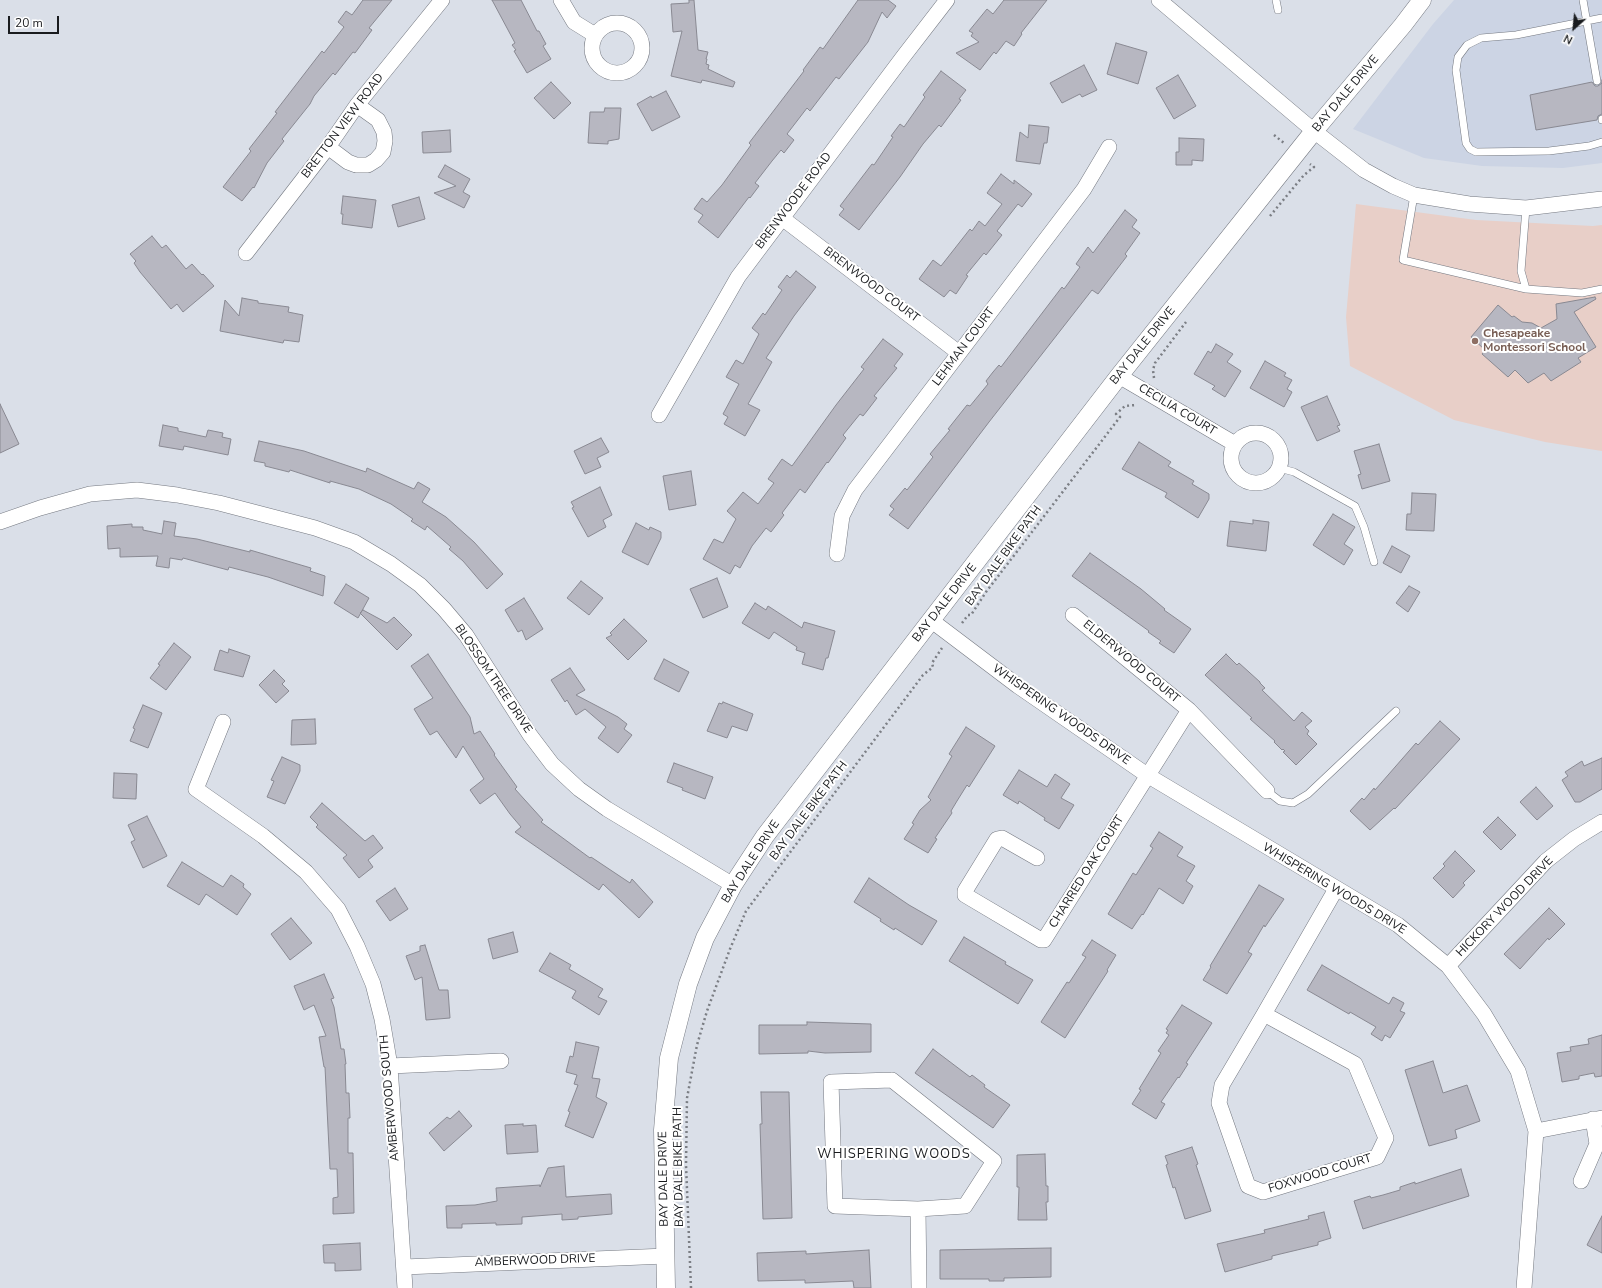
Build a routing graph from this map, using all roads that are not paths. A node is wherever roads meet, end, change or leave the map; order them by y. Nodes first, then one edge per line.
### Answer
1 (442, 0) edge
2 (561, 0) edge
3 (948, 0) edge
4 (1159, 0) edge
5 (1276, 0) edge
6 (1422, 0) edge
7 (1583, 0) edge
8 (1278, 10) dead end
9 (1602, 18) edge
10 (1587, 21) junction
11 (595, 35) dead end
12 (1597, 81) dead end
13 (357, 105) junction
14 (1314, 132) junction
15 (1602, 142) edge
16 (328, 147) junction
17 (1109, 147) dead end
18 (1414, 195) junction
19 (1602, 200) edge
20 (1526, 208) junction
21 (782, 218) junction
22 (246, 253) dead end
23 (1526, 289) junction
24 (1602, 289) edge
25 (960, 353) junction
26 (1118, 376) junction
27 (659, 415) dead end
28 (1234, 444) junction
29 (1279, 468) junction
30 (0, 522) edge
31 (837, 554) dead end
32 (1374, 562) dead end
33 (1073, 615) dead end
34 (932, 621) junction
35 (1189, 710) junction
36 (1396, 711) dead end
37 (223, 722) dead end
38 (1147, 775) junction
39 (1267, 791) joint
40 (1602, 822) edge
41 (1037, 858) dead end
42 (734, 885) junction
43 (1336, 889) junction
44 (1448, 966) junction
45 (1264, 1014) junction
46 (502, 1061) dead end
47 (390, 1066) junction
48 (1597, 1119) edge
49 (1536, 1131) junction
50 (1581, 1181) dead end
51 (918, 1209) junction
52 (666, 1256) junction
53 (404, 1267) junction
54 (405, 1288) edge
55 (666, 1288) edge
56 (918, 1288) edge
57 (1524, 1288) edge

1 - 13 street, BRETTON VIEW ROAD
2 - 11 street
3 - 21 street, BRENWOODE ROAD
4 - 14 street
5 - 8 lane
6 - 14 street, BAY DALE DRIVE
7 - 10 lane
9 - 10 lane
10 - 12 lane
10 - 15 lane
13 - 16 street, BRETTON VIEW ROAD
13 - 16 street
14 - 18 street
14 - 26 street, BAY DALE DRIVE
16 - 22 street, BRETTON VIEW ROAD
17 - 25 street, LEHMAN COURT
18 - 20 street
18 - 23 lane
19 - 20 street
20 - 23 lane
21 - 25 street, BRENWOOD COURT
21 - 27 street, BRENWOODE ROAD
23 - 24 lane
25 - 31 street, LEHMAN COURT
26 - 28 street, CECILIA COURT
26 - 34 street, BAY DALE DRIVE
28 - 29 street
28 - 29 street
29 - 32 lane
30 - 42 street, BLOSSOM TREE DRIVE
33 - 35 street, ELDERWOOD COURT
34 - 38 street, WHISPERING WOODS DRIVE
34 - 42 street, BAY DALE DRIVE
35 - 38 street, ELDERWOOD COURT
35 - 39 street, ELDERWOOD COURT
36 - 39 lane
37 - 47 street, AMBERWOOD SOUTH
38 - 41 street, CHARRED OAK COURT
38 - 43 street, WHISPERING WOODS DRIVE
40 - 44 street, HICKORY WOOD DRIVE
42 - 52 street, BAY DALE DRIVE
43 - 44 street, WHISPERING WOODS DRIVE
43 - 45 street, FOXWOOD COURT
44 - 49 street, WHISPERING WOODS DRIVE
45 - 45 street, FOXWOOD COURT
46 - 47 street
47 - 53 street, AMBERWOOD SOUTH
48 - 49 street
48 - 50 street
49 - 57 street, WHISPERING WOODS DRIVE
51 - 51 street
51 - 56 street
52 - 53 street, AMBERWOOD DRIVE
52 - 55 street, BAY DALE DRIVE
53 - 54 street, AMBERWOOD SOUTH

